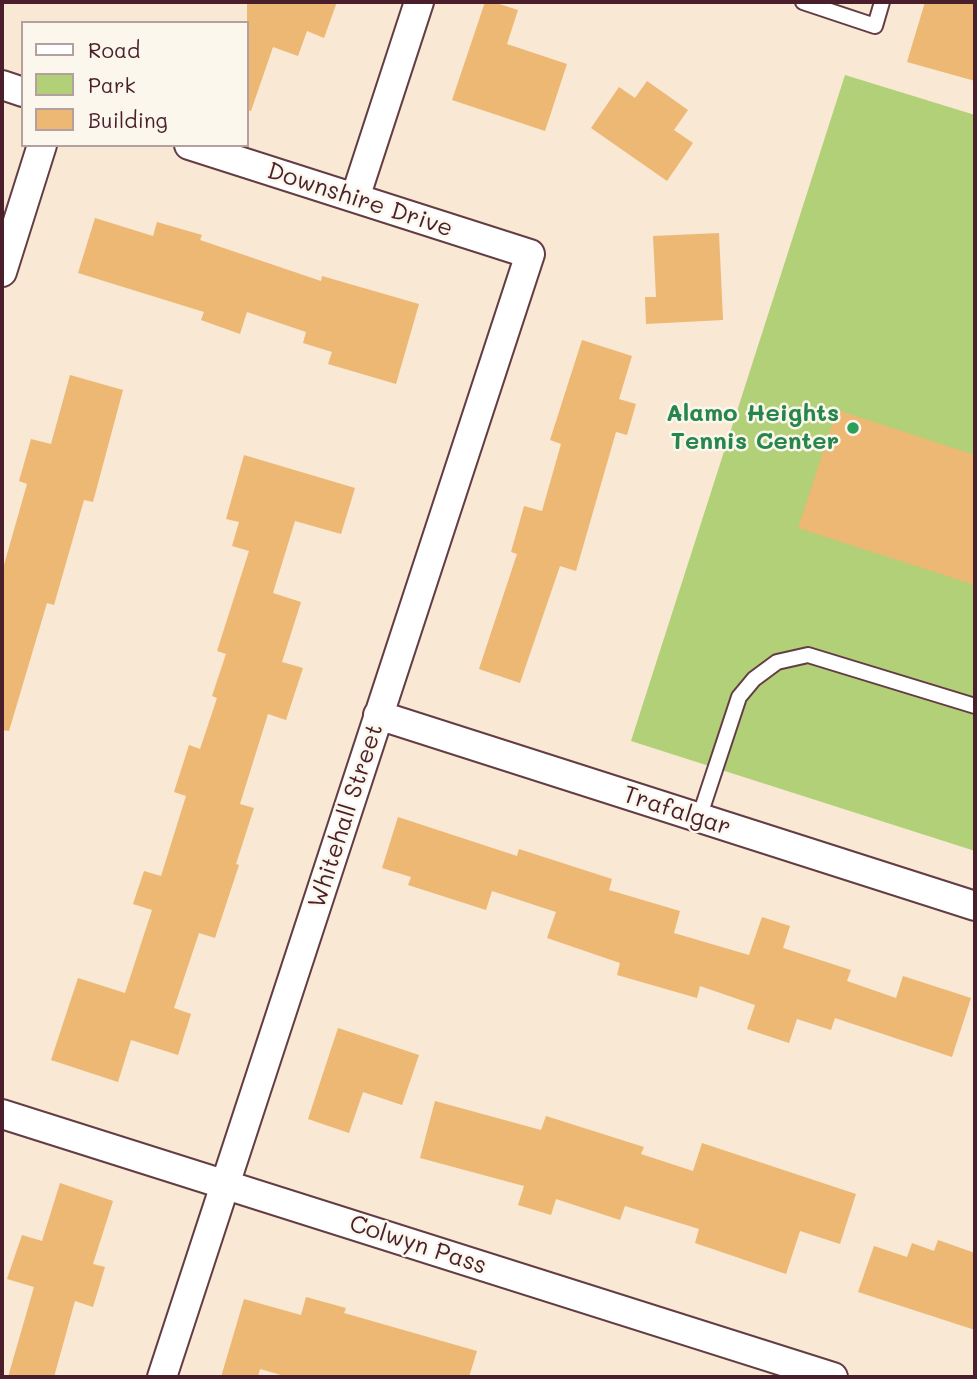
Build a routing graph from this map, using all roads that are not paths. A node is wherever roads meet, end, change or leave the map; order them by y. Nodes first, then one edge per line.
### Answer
1 (419, 2) edge
2 (803, 2) edge
3 (882, 2) edge
4 (2, 85) edge
5 (21, 91) edge
6 (41, 147) edge
7 (195, 147) edge
8 (355, 198) junction
9 (530, 254) joint
10 (2, 272) edge
11 (975, 706) edge
12 (378, 715) junction
13 (698, 818) junction
14 (975, 906) edge
15 (2, 1114) edge
16 (227, 1184) junction
17 (162, 1377) edge
18 (833, 1377) edge

1 - 8 street
2 - 3 lane
4 - 5 street
6 - 10 street
7 - 8 street, Downshire Drive
8 - 9 street, Downshire Drive
9 - 12 street, Whitehall Street
11 - 13 lane
12 - 13 street, Trafalgar
12 - 16 street, Whitehall Street
13 - 14 street, Trafalgar
15 - 16 street, Colwyn Pass
16 - 17 street, Whitehall Street
16 - 18 street, Colwyn Pass

